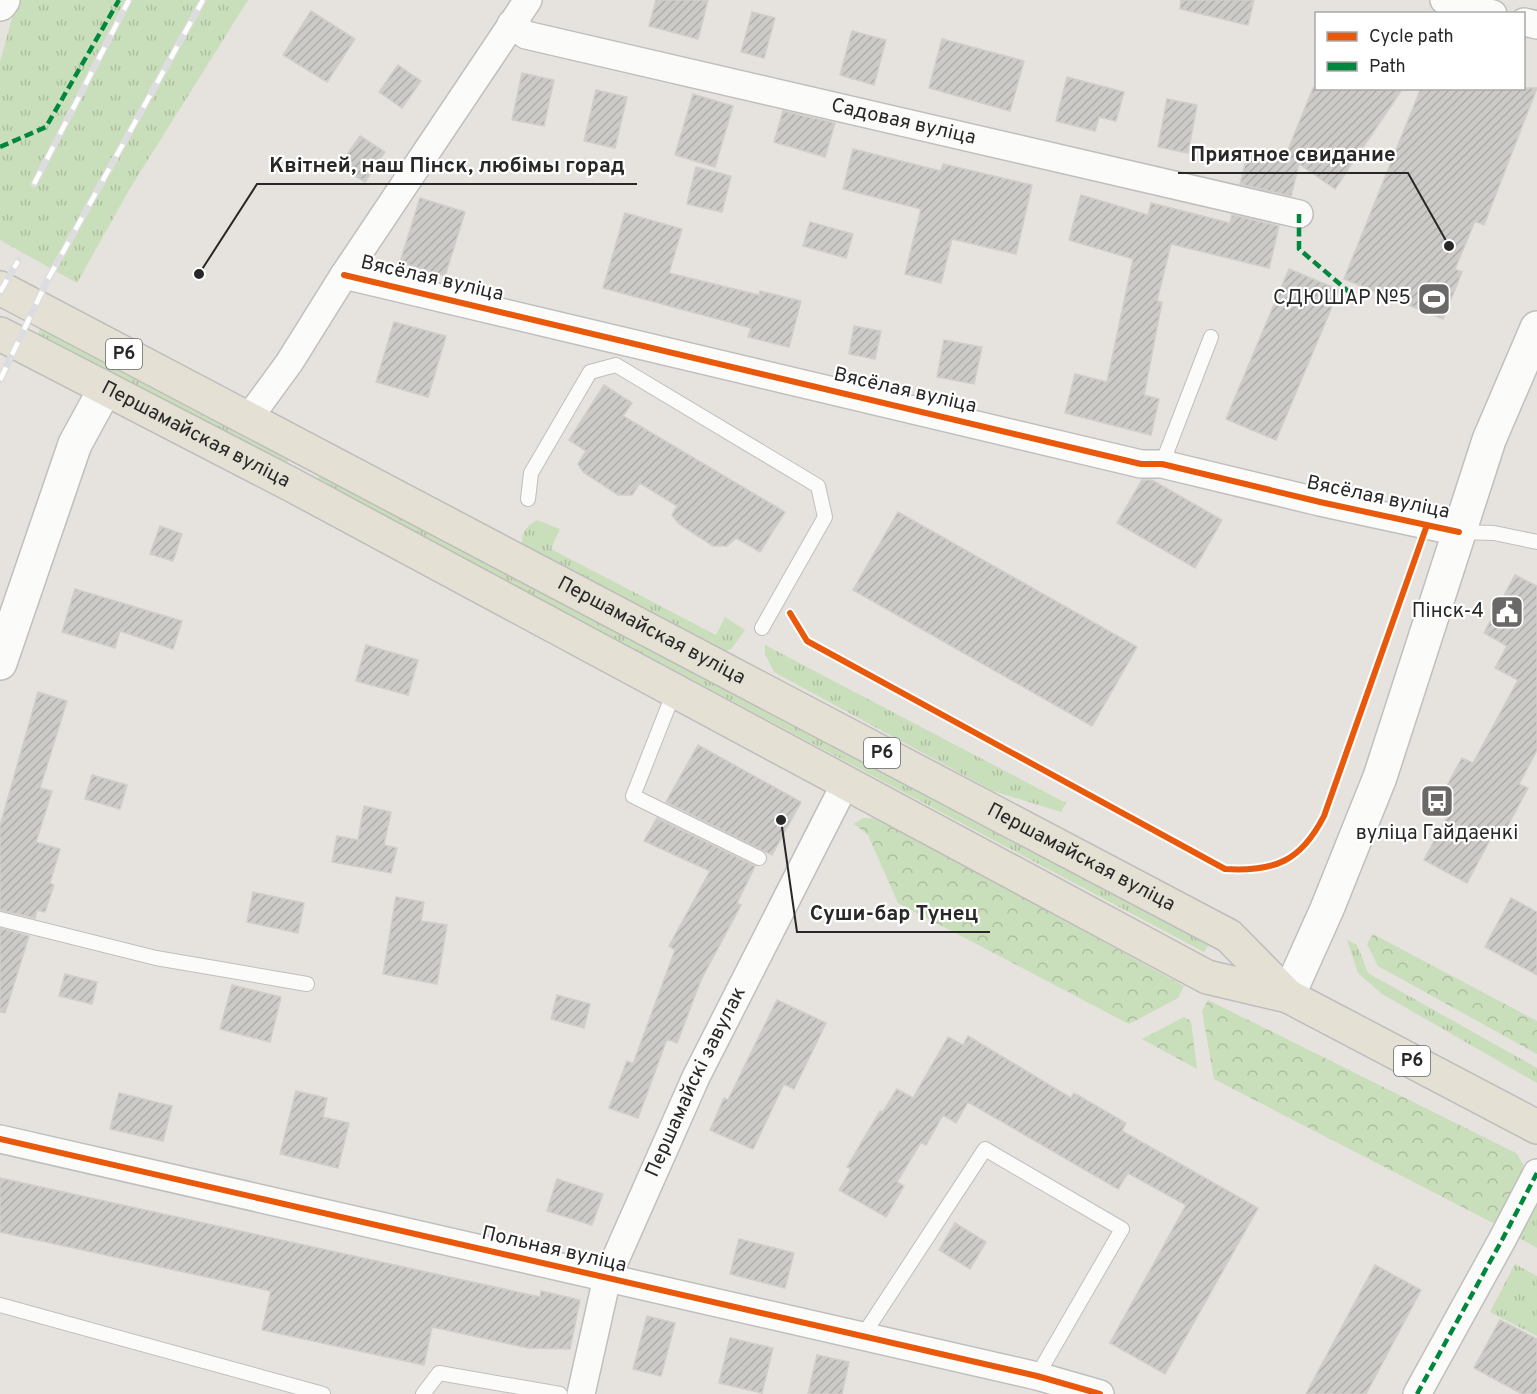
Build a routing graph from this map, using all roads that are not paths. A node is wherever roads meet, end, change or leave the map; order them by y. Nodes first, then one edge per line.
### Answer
1 (3, 0) edge
2 (528, 0) edge
3 (1444, 0) edge
4 (0, 4) edge
5 (1486, 12) edge
6 (512, 24) junction
7 (1299, 214) dead end
8 (344, 275) junction
9 (0, 288) edge
10 (1537, 328) edge
11 (0, 334) edge
12 (1211, 338) dead end
13 (105, 389) junction
14 (248, 419) junction
15 (1162, 464) junction
16 (528, 499) dead end
17 (1459, 532) junction
18 (1537, 542) edge
19 (762, 628) dead end
20 (0, 663) edge
21 (674, 692) junction
22 (845, 784) junction
23 (759, 858) dead end
24 (0, 919) edge
25 (307, 984) dead end
26 (1288, 996) junction
27 (1537, 1127) edge
28 (0, 1139) edge
29 (1537, 1173) edge
30 (607, 1278) junction
31 (0, 1305) edge
32 (862, 1337) junction
33 (1037, 1376) junction
34 (322, 1394) edge
35 (423, 1394) edge
36 (561, 1394) edge
37 (581, 1394) edge
38 (1100, 1394) edge
39 (1418, 1394) edge

1 - 4 street
2 - 6 street
3 - 5 street
6 - 7 street, Садовая вуліца
6 - 8 street
8 - 14 street
8 - 15 street, Вясёлая вуліца
9 - 14 main road, Першамайская вуліца / Р6
10 - 17 street
11 - 13 main road, Першамайская вуліца / Р6
12 - 15 lane
13 - 20 street
13 - 21 main road, Першамайская вуліца / Р6
14 - 26 main road, Першамайская вуліца / Р6
15 - 17 street, Вясёлая вуліца
16 - 19 lane
17 - 18 lane
17 - 26 street
21 - 22 main road, Першамайская вуліца / Р6
21 - 23 lane
22 - 26 main road, Першамайская вуліца / Р6
22 - 30 street, Першамайскі завулак
24 - 25 lane
26 - 27 main road, Першамайская вуліца / Р6
28 - 30 street, Польная вуліца
29 - 39 street
30 - 32 street, Польная вуліца
30 - 37 street, Першамайскі завулак
31 - 34 lane
32 - 33 street, Польная вуліца
32 - 33 lane
33 - 38 street, Польная вуліца
35 - 36 lane

